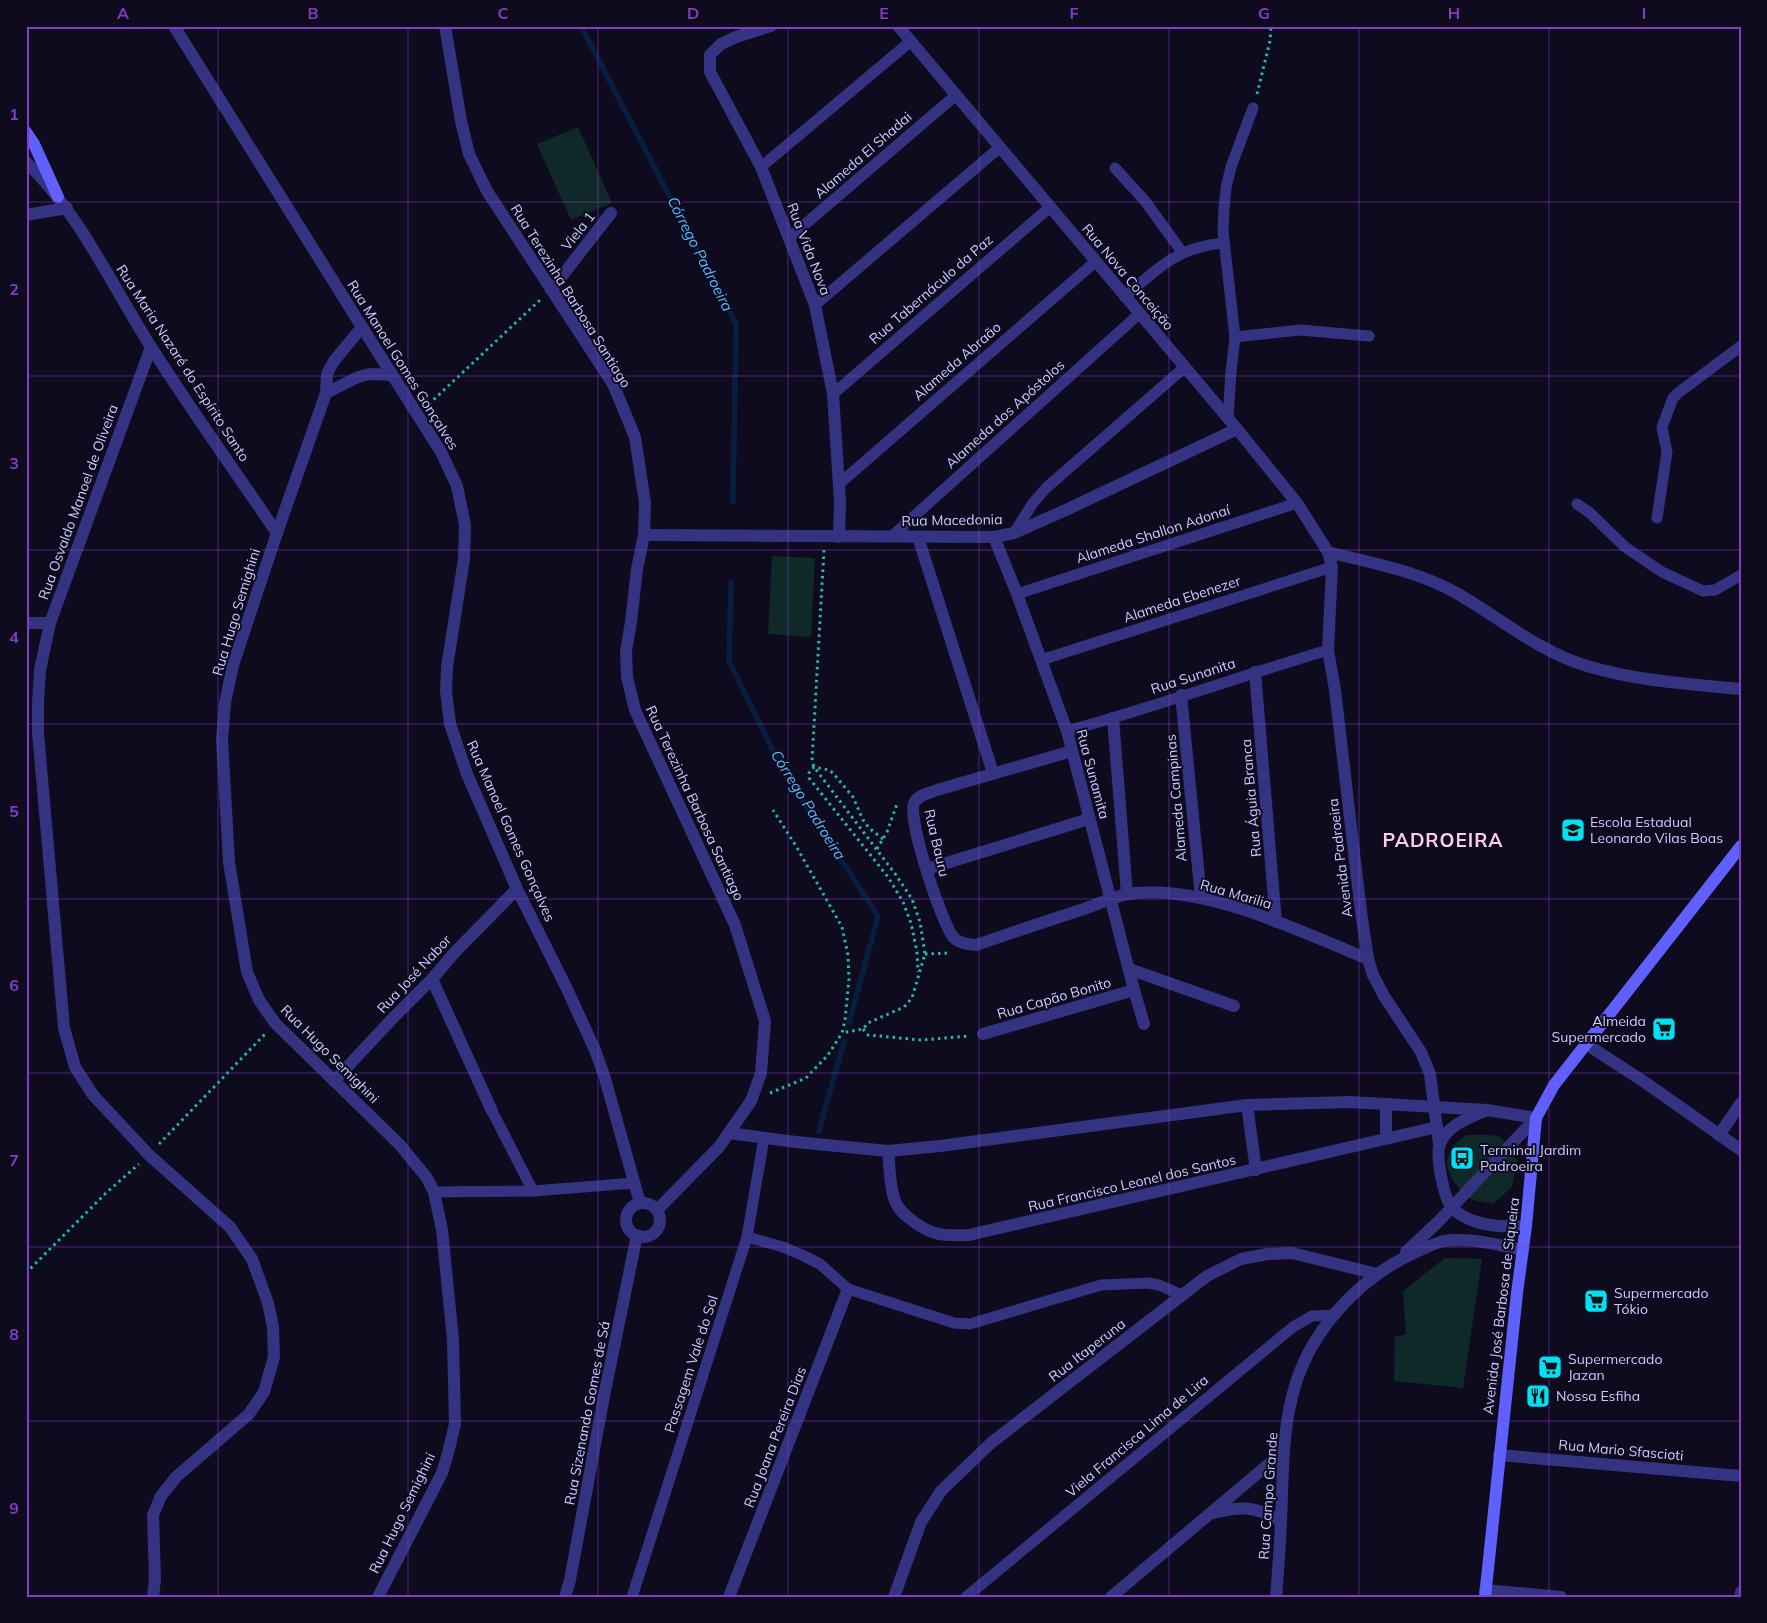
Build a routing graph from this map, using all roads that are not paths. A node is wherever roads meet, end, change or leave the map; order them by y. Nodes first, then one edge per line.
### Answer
1 (174, 26) edge
2 (445, 26) edge
3 (771, 26) edge
4 (898, 26) edge
5 (911, 42) junction
6 (956, 95) junction
7 (1253, 108) road end
8 (26, 132) edge
9 (1000, 148) junction
10 (26, 162) edge
11 (761, 167) junction
12 (1114, 168) dead end
13 (58, 196) junction
14 (67, 208) junction
15 (1049, 208) junction
16 (611, 213) dead end
17 (26, 215) edge
18 (789, 238) junction
19 (1224, 243) junction
20 (1182, 252) junction
21 (1095, 262) junction
22 (551, 290) junction
23 (1125, 297) junction
24 (815, 305) junction
25 (1139, 314) junction
26 (362, 327) junction
27 (1369, 336) dead end
28 (1235, 337) junction
29 (1741, 346) edge
30 (151, 347) junction
31 (1184, 367) junction
32 (392, 375) junction
33 (326, 393) junction
34 (834, 394) junction
35 (1232, 424) junction
36 (839, 484) junction
37 (1297, 503) junction
38 (1577, 504) dead end
39 (1657, 518) dead end
40 (277, 533) junction
41 (1014, 533) junction
42 (644, 535) junction
43 (892, 536) junction
44 (839, 537) junction
45 (918, 537) junction
46 (994, 537) junction
47 (1328, 552) junction
48 (1332, 567) junction
49 (1741, 575) edge
50 (1017, 594) junction
51 (26, 623) edge
52 (50, 623) junction
53 (1328, 650) junction
54 (1041, 660) junction
55 (1255, 672) junction
56 (1741, 689) edge
57 (1181, 696) junction
58 (1113, 718) junction
59 (1067, 730) junction
60 (1072, 751) junction
61 (993, 773) junction
62 (1089, 819) junction
63 (1741, 846) edge
64 (927, 869) junction
65 (517, 889) junction
66 (1127, 894) junction
67 (1200, 898) junction
68 (1110, 900) junction
69 (1276, 922) junction
70 (976, 944) joint
71 (1368, 959) junction
72 (1129, 969) junction
73 (432, 979) junction
74 (1134, 990) junction
75 (1234, 1006) dead end
76 (1144, 1024) dead end
77 (982, 1034) road end
78 (1586, 1044) junction
79 (334, 1081) junction
80 (1741, 1103) edge
81 (1386, 1104) junction
82 (1247, 1105) junction
83 (1435, 1106) junction
84 (1487, 1110) junction
85 (492, 1111) joint
86 (1536, 1118) junction
87 (1437, 1127) junction
88 (729, 1133) junction
89 (1719, 1135) junction
90 (764, 1138) junction
91 (1386, 1138) junction
92 (1439, 1144) junction
93 (888, 1150) junction
94 (1741, 1150) edge
95 (1256, 1170) junction
96 (634, 1183) junction
97 (533, 1191) junction
98 (434, 1192) junction
99 (640, 1203) junction
100 (1451, 1206) junction
101 (657, 1210) junction
102 (1526, 1226) junction
103 (638, 1235) junction
104 (747, 1237) junction
105 (1523, 1250) junction
106 (1399, 1259) junction
107 (1377, 1274) junction
108 (848, 1289) junction
109 (1182, 1296) junction
110 (1335, 1315) junction
111 (1283, 1452) junction
112 (1499, 1455) junction
113 (1741, 1476) edge
114 (1213, 1513) junction
115 (1281, 1521) junction
116 (1741, 1592) edge
117 (1485, 1594) edge
118 (153, 1597) edge
119 (378, 1597) edge
120 (565, 1597) edge
121 (632, 1597) edge
122 (729, 1597) edge
123 (894, 1597) edge
124 (966, 1597) edge
125 (1111, 1597) edge
126 (1276, 1597) edge
127 (1561, 1597) edge
128 (1740, 1597) edge

1 - 26 street, Rua Manoel Gomes Gonçalves
2 - 22 street, Rua Terezinha Barbosa Santiago
3 - 11 street, Rua Vida Nova
4 - 5 street, Rua Nova Conceição
5 - 6 street, Rua Nova Conceição
5 - 11 lane
6 - 9 street, Rua Nova Conceição
6 - 18 lane, Alameda El Shadai
7 - 19 lane
8 - 13 main road
9 - 15 street, Rua Nova Conceição
9 - 24 lane
10 - 13 street, Rua Maria Nazaré do Espírito Santo
11 - 18 street, Rua Vida Nova
12 - 20 lane
13 - 14 street, Rua Maria Nazaré do Espírito Santo
14 - 17 street
14 - 30 street, Rua Maria Nazaré do Espírito Santo
15 - 21 street, Rua Nova Conceição
15 - 34 lane, Rua Tabernáculo da Paz
16 - 22 street, Viela 1
18 - 24 street, Rua Vida Nova
19 - 20 lane
19 - 28 lane
20 - 23 lane
21 - 23 street, Rua Nova Conceição
21 - 36 lane, Alameda Abraão
22 - 42 street, Rua Terezinha Barbosa Santiago
23 - 25 street, Rua Nova Conceição
24 - 34 street, Rua Vida Nova
25 - 31 street, Rua Nova Conceição
25 - 43 lane, Alameda dos Apóstolos
26 - 32 street, Rua Manoel Gomes Gonçalves
26 - 33 street, Rua Hugo Semighini
27 - 28 lane
28 - 35 lane
29 - 39 lane
30 - 40 street, Rua Maria Nazaré do Espírito Santo
30 - 52 street, Rua Osvaldo Manoel de Oliveira
31 - 35 street, Rua Nova Conceição
31 - 41 lane
32 - 33 street
32 - 65 street, Rua Manoel Gomes Gonçalves
33 - 40 street, Rua Hugo Semighini
34 - 36 street, Rua Vida Nova
35 - 37 street, Rua Nova Conceição
35 - 41 street, Rua Macedonia
36 - 44 street, Rua Vida Nova
37 - 47 street, Rua Nova Conceição
37 - 50 lane, Alameda Shallon Adonaí
38 - 49 lane
40 - 79 street, Rua Hugo Semighini
41 - 46 street, Rua Macedonia
42 - 44 street, Rua Macedonia
42 - 88 street, Rua Terezinha Barbosa Santiago
43 - 44 street, Rua Macedonia
43 - 45 street, Rua Macedonia
45 - 46 street, Rua Macedonia
45 - 61 street
46 - 50 street, Rua Sunamita
47 - 48 street, Avenida Padroeira
47 - 56 street
48 - 53 street, Avenida Padroeira
48 - 54 lane, Alameda Ebenezer
50 - 54 street, Rua Sunamita
51 - 52 street
52 - 118 street, Rua Osvaldo Manoel de Oliveira
53 - 55 lane, Rua Sunanita
53 - 71 street, Avenida Padroeira
54 - 59 street, Rua Sunamita
55 - 57 lane, Rua Sunanita
55 - 69 street, Rua Águia Branca
57 - 58 lane, Rua Sunanita
57 - 67 street, Alameda Campinas
58 - 59 lane, Rua Sunanita
58 - 66 street
59 - 60 street, Rua Sunamita
60 - 61 street, Rua Bauru
60 - 62 street, Rua Sunamita
61 - 64 street, Rua Bauru
62 - 64 street
62 - 68 street, Rua Sunamita
63 - 78 main road, Avenida José Barbosa de Siqueira
64 - 70 street, Rua Bauru
65 - 73 street, Rua José Nabor
65 - 96 street, Rua Manoel Gomes Gonçalves
66 - 67 street, Rua Marilia
66 - 68 street, Rua Marilia
67 - 69 street, Rua Marilia
68 - 70 street, Rua Marilia
68 - 72 street, Rua Sunamita
69 - 71 street, Rua Marilia
71 - 83 street, Avenida Padroeira
72 - 74 street, Rua Sunamita
72 - 75 street
73 - 79 street, Rua José Nabor
73 - 85 street
74 - 76 street, Rua Sunamita
74 - 77 street, Rua Capão Bonito
78 - 86 main road, Avenida José Barbosa de Siqueira
78 - 89 street
79 - 98 street, Rua Hugo Semighini
80 - 89 street
81 - 82 street
81 - 83 street
81 - 91 street
82 - 93 street
82 - 95 street
83 - 84 street
83 - 87 street, Avenida Padroeira
84 - 86 street
84 - 92 street
85 - 97 lane
86 - 100 street, Rua Campo Grande
86 - 102 main road, Avenida José Barbosa de Siqueira
87 - 91 street, Rua Francisco Leonel dos Santos
87 - 92 street, Avenida Padroeira
88 - 90 street
88 - 101 street, Rua Terezinha Barbosa Santiago
89 - 94 street
90 - 93 street
90 - 104 lane, Passagem Vale do Sol
91 - 95 street, Rua Francisco Leonel dos Santos
92 - 100 street, Avenida Padroeira
93 - 95 street, Rua Francisco Leonel dos Santos
96 - 97 lane
96 - 99 street, Rua Manoel Gomes Gonçalves
97 - 98 lane
98 - 119 street, Rua Hugo Semighini
99 - 101 street
99 - 103 street
100 - 102 street
100 - 106 street, Rua Campo Grande
101 - 103 street
102 - 105 main road, Avenida José Barbosa de Siqueira
103 - 120 street, Rua Sizenando Gomes de Sá
104 - 108 lane
104 - 121 lane, Passagem Vale do Sol
105 - 106 street, Rua Campo Grande
105 - 112 main road, Avenida José Barbosa de Siqueira
106 - 107 street, Rua Campo Grande
107 - 109 street, Rua Itaperuna
107 - 110 street, Rua Campo Grande
108 - 109 lane
108 - 122 street, Rua Joana Pereira Dias
109 - 123 street, Rua Itaperuna
110 - 111 street, Rua Campo Grande
110 - 124 lane, Viela Francisca Lima de Lira
111 - 114 street
111 - 115 street, Rua Campo Grande
112 - 113 street, Rua Mario Sfascioti
112 - 117 main road, Avenida José Barbosa de Siqueira
114 - 115 street
114 - 125 street
115 - 126 street, Rua Campo Grande
116 - 128 street
117 - 127 street

